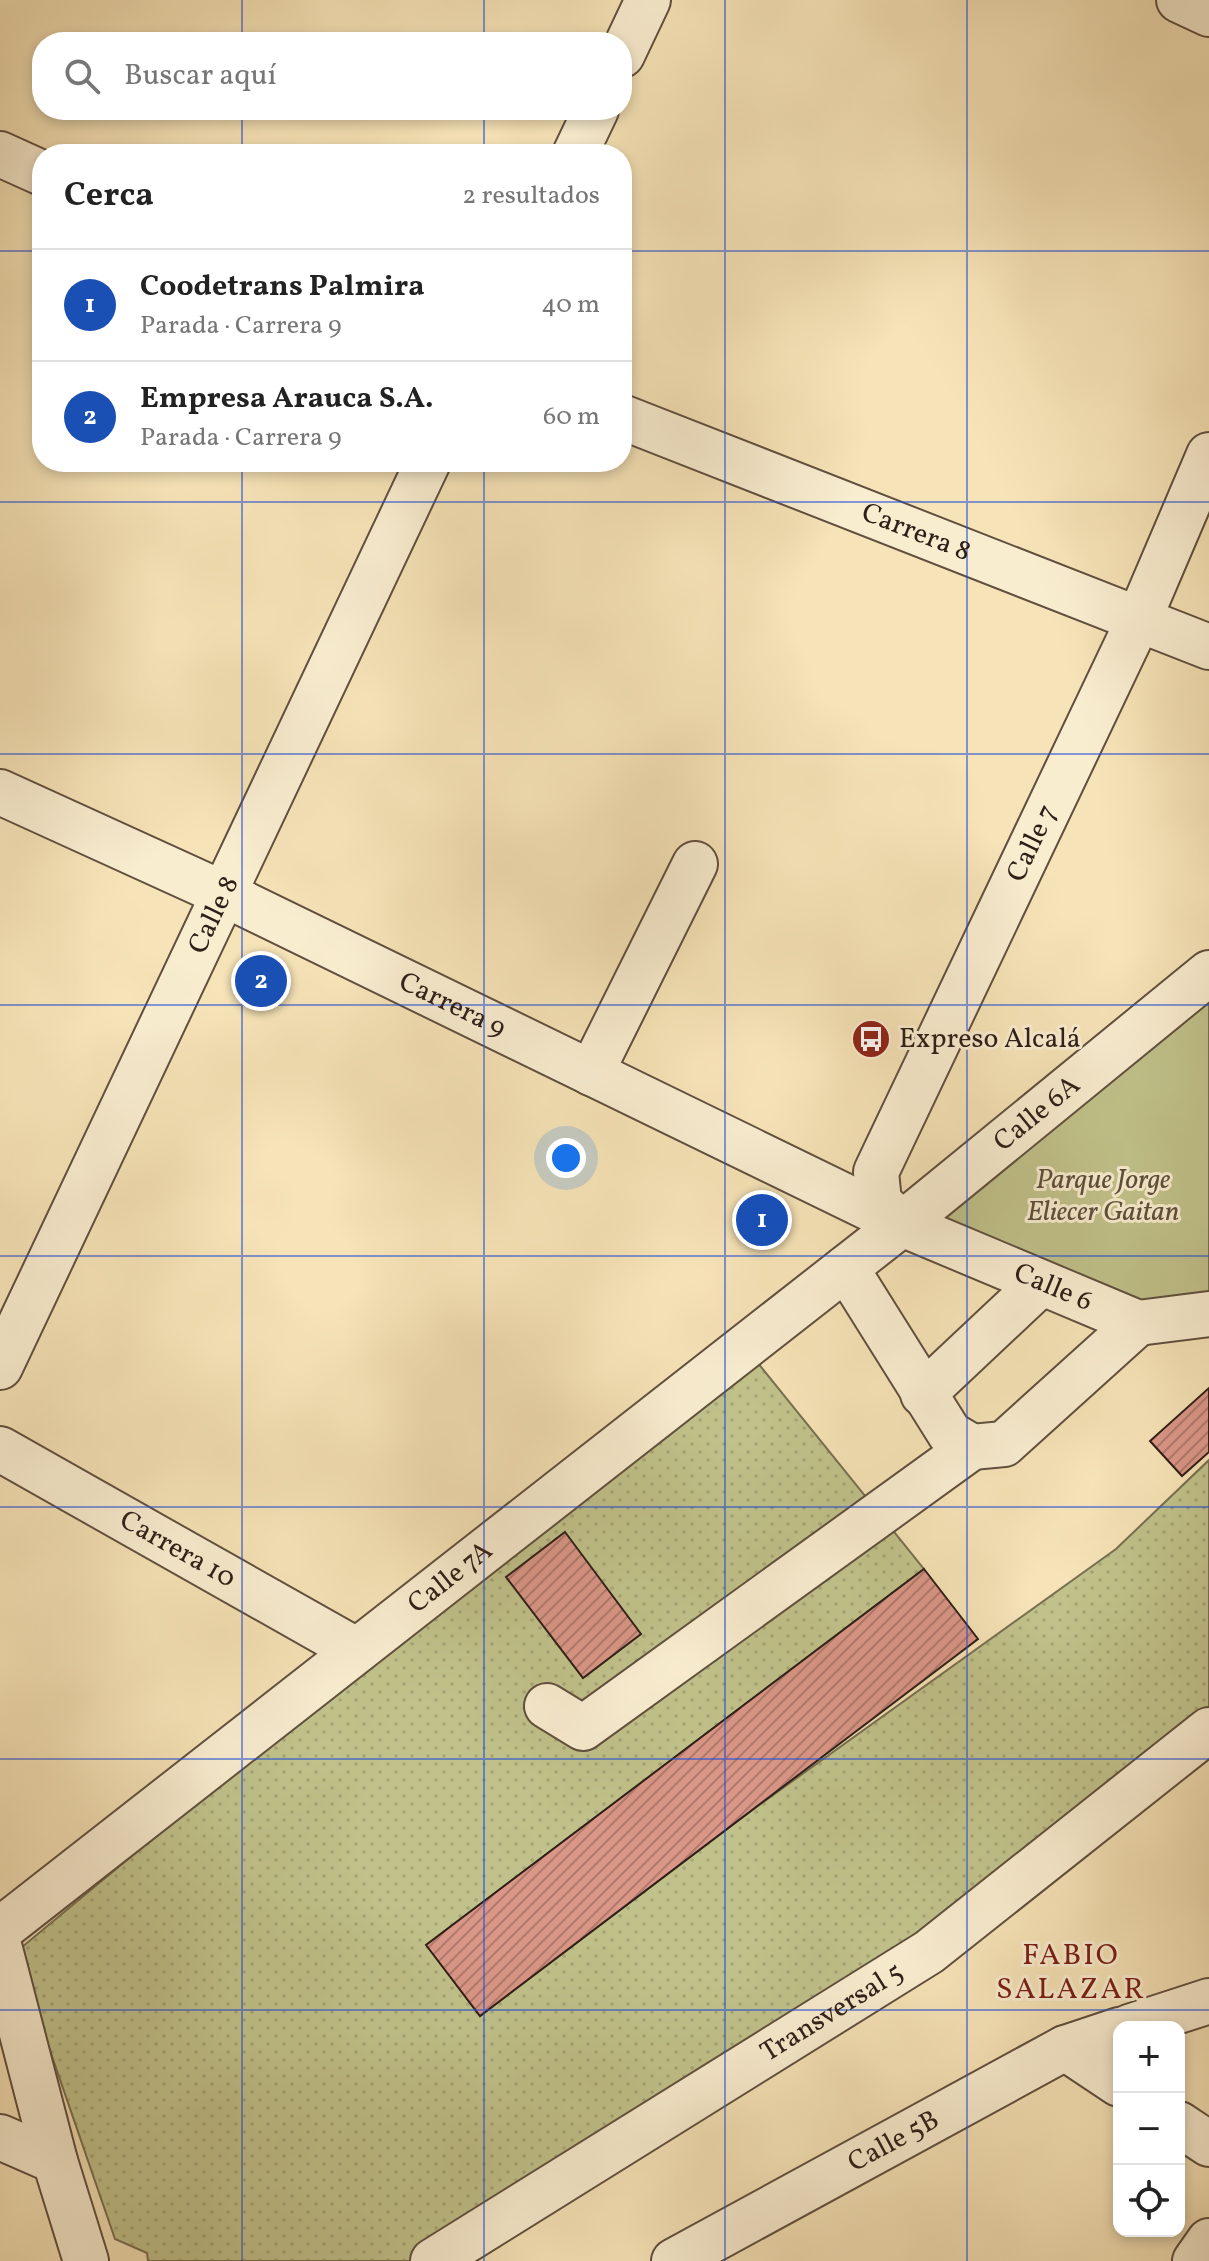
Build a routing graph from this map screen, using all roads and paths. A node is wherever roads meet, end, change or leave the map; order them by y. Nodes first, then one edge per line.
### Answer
1 (648, 0) edge
2 (1179, 0) edge
3 (1209, 14) edge
4 (632, 34) edge
5 (591, 120) edge
6 (580, 144) edge
7 (0, 154) edge
8 (32, 168) edge
9 (632, 421) edge
10 (1209, 455) edge
11 (423, 472) edge
12 (1139, 619) junction
13 (1209, 647) edge
14 (0, 792) edge
15 (695, 864) dead end
16 (224, 894) junction
17 (1209, 973) edge
18 (591, 1073) junction
19 (902, 1224) junction
20 (846, 1268) junction
21 (1041, 1283) junction
22 (1209, 1314) edge
23 (1138, 1323) junction
24 (0, 1367) edge
25 (923, 1394) junction
26 (972, 1447) junction
27 (0, 1449) edge
28 (354, 1649) junction
29 (547, 1706) dead end
30 (1206, 1739) edge
31 (0, 1930) edge
32 (0, 1949) edge
33 (1209, 2001) edge
34 (1147, 2021) edge
35 (1113, 2032) edge
36 (1065, 2048) junction
37 (1113, 2080) edge
38 (1185, 2128) edge
39 (0, 2137) edge
40 (1209, 2144) edge
41 (55, 2161) junction
42 (1209, 2241) edge
43 (86, 2261) edge
44 (433, 2261) edge
45 (674, 2261) edge
46 (1195, 2261) edge

1 - 4 street
2 - 3 street
5 - 6 street
7 - 8 street
9 - 12 street, Carrera 8
10 - 12 street, Calle 7
11 - 16 street, Calle 8
12 - 13 street, Carrera 8
12 - 19 street, Calle 7
14 - 16 street, Carrera 9
15 - 18 street
16 - 18 street, Carrera 9
16 - 24 street, Calle 8
17 - 19 street, Calle 6A
18 - 19 street, Carrera 9
19 - 20 street, Calle 7A
19 - 21 street, Calle 6
20 - 25 street
20 - 28 street, Calle 7A
21 - 23 street, Calle 6
21 - 25 street
22 - 23 street, Calle 6
23 - 26 street
25 - 26 street
26 - 29 street
27 - 28 street, Carrera 10
28 - 31 street, Calle 7A
30 - 44 street, Transversal 5
32 - 41 street
33 - 34 street
35 - 36 street, Calle 5B
36 - 37 street
36 - 45 street, Calle 5B
38 - 40 street
39 - 41 street
41 - 43 street
42 - 46 street

